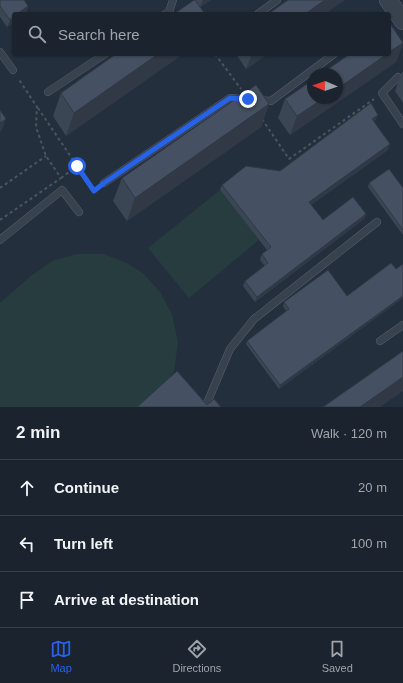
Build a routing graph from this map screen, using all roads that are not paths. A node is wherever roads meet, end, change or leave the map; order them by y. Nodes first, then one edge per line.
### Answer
1 (173, 0) edge
2 (277, 0) edge
3 (168, 12) edge
4 (261, 12) edge
5 (0, 52) edge
6 (102, 56) edge
7 (331, 56) edge
8 (13, 70) dead end
9 (398, 78) dead end
10 (48, 92) dead end
11 (403, 124) edge
12 (104, 183) road end
13 (79, 212) dead end
14 (377, 222) dead end
15 (0, 240) edge
16 (403, 325) edge
17 (380, 342) dead end
18 (203, 407) edge

1 - 3 lane
2 - 4 lane
5 - 8 lane
6 - 10 lane
7 - 12 lane
9 - 11 lane
13 - 15 lane
14 - 18 lane
16 - 17 lane

